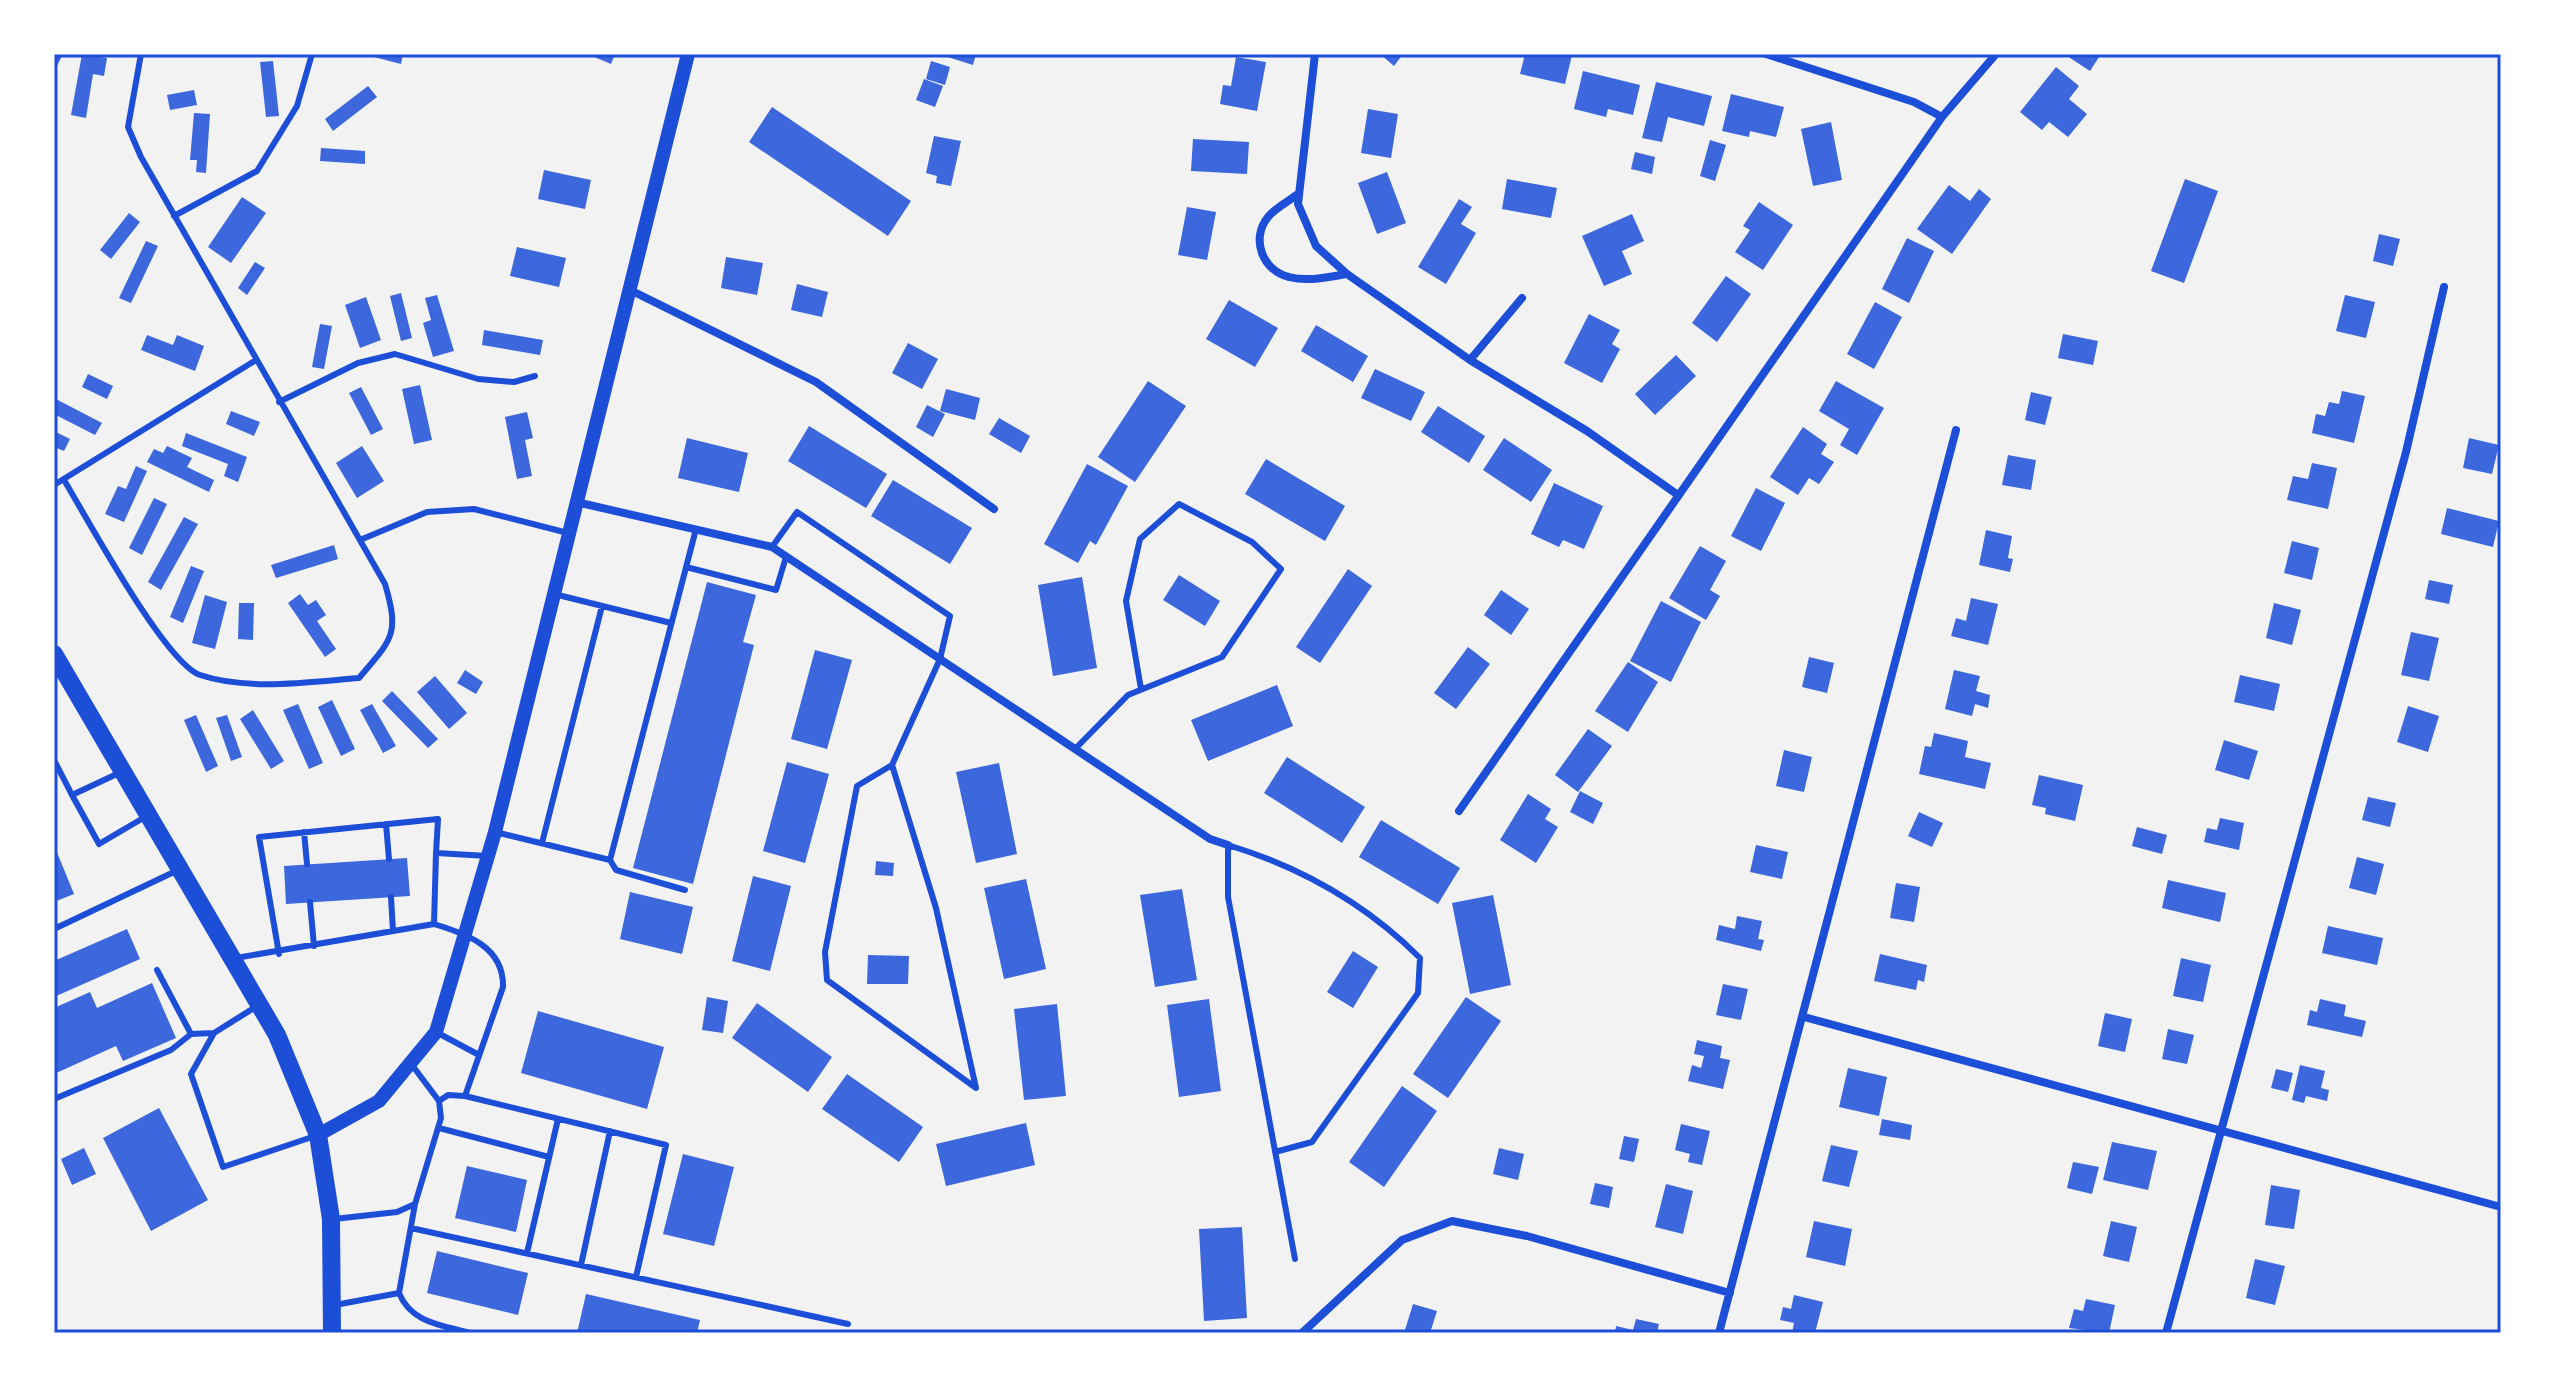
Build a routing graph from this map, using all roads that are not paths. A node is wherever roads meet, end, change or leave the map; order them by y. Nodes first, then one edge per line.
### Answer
1 (141, 54) edge
2 (312, 54) edge
3 (688, 54) edge
4 (1315, 54) edge
5 (1766, 54) edge
6 (1996, 54) edge
7 (1942, 117) junction
8 (1298, 194) junction
9 (174, 216) junction
10 (1347, 274) junction
11 (2444, 287) dead end
12 (627, 289) junction
13 (1522, 298) dead end
14 (256, 360) junction
15 (1470, 360) junction
16 (535, 376) dead end
17 (279, 402) junction
18 (1956, 430) dead end
19 (64, 480) junction
20 (54, 485) edge
21 (1678, 495) junction
22 (576, 502) junction
23 (994, 509) dead end
24 (696, 529) junction
25 (568, 533) junction
26 (360, 540) junction
27 (772, 547) junction
28 (786, 557) junction
29 (686, 567) junction
30 (553, 594) junction
31 (602, 606) junction
32 (671, 623) junction
33 (54, 654) edge
34 (940, 659) junction
35 (1141, 689) junction
36 (1075, 749) junction
37 (54, 760) edge
38 (892, 765) junction
39 (122, 772) junction
40 (72, 795) junction
41 (1459, 811) dead end
42 (148, 815) junction
43 (386, 824) junction
44 (304, 832) junction
45 (495, 832) junction
46 (542, 843) junction
47 (1228, 845) junction
48 (436, 853) junction
49 (488, 856) junction
50 (389, 859) dead end
51 (610, 860) junction
52 (307, 864) dead end
53 (179, 870) junction
54 (685, 890) dead end
55 (391, 897) dead end
56 (310, 902) dead end
57 (434, 924) junction
58 (54, 929) edge
59 (393, 931) junction
60 (464, 933) junction
61 (314, 946) junction
62 (279, 954) junction
63 (232, 959) junction
64 (157, 970) dead end
65 (259, 1005) junction
66 (1804, 1017) junction
67 (436, 1032) junction
68 (214, 1033) junction
69 (191, 1034) junction
70 (479, 1055) junction
71 (412, 1065) junction
72 (465, 1096) junction
73 (54, 1099) edge
74 (439, 1101) junction
75 (558, 1119) junction
76 (439, 1128) junction
77 (610, 1131) junction
78 (2221, 1131) junction
79 (318, 1135) junction
80 (1275, 1152) junction
81 (549, 1157) junction
82 (415, 1204) junction
83 (2501, 1207) edge
84 (331, 1219) junction
85 (411, 1228) junction
86 (527, 1253) junction
87 (1295, 1259) dead end
88 (581, 1265) junction
89 (636, 1277) junction
90 (399, 1293) junction
91 (1730, 1293) junction
92 (334, 1305) junction
93 (848, 1324) dead end
94 (332, 1333) edge
95 (470, 1333) edge
96 (1302, 1333) edge
97 (1719, 1333) edge
98 (2166, 1333) edge

1 - 9 lane
2 - 9 lane
3 - 12 street
4 - 8 street
5 - 7 street
6 - 7 street
7 - 21 street
8 - 10 street
8 - 10 street
9 - 14 lane
10 - 15 street
11 - 78 street
12 - 22 street
12 - 23 street
13 - 15 street
14 - 17 lane
14 - 19 lane
15 - 21 street
16 - 17 lane
17 - 26 lane
18 - 66 street
19 - 20 lane
19 - 26 lane
21 - 41 street
22 - 24 street
22 - 25 street
24 - 27 street
24 - 29 lane
25 - 26 lane
25 - 30 street
27 - 28 street
27 - 34 lane
28 - 29 lane
28 - 34 street
29 - 32 lane
30 - 31 lane
30 - 45 street
31 - 32 lane
31 - 46 lane
32 - 51 lane
33 - 39 main road
34 - 36 street
34 - 38 lane
35 - 35 lane
35 - 36 lane
36 - 47 street
37 - 40 lane
38 - 38 lane
39 - 40 lane
39 - 42 main road
40 - 42 lane
42 - 53 main road
43 - 44 lane
43 - 48 lane
43 - 50 lane
44 - 52 lane
44 - 62 lane
45 - 46 lane
45 - 49 street
46 - 51 lane
47 - 80 lane
47 - 80 lane
48 - 49 lane
48 - 57 lane
49 - 60 street
51 - 54 lane
53 - 58 lane
53 - 63 main road
55 - 59 lane
56 - 61 lane
57 - 59 lane
57 - 60 lane
59 - 61 lane
60 - 67 street
60 - 70 lane
61 - 62 lane
62 - 63 lane
63 - 65 main road
64 - 69 lane
65 - 68 lane
65 - 79 main road
66 - 78 street
66 - 91 street
67 - 70 lane
67 - 71 street
68 - 69 lane
68 - 79 lane
69 - 73 lane
70 - 72 lane
71 - 74 lane
71 - 79 street
72 - 74 lane
72 - 75 lane
74 - 76 lane
75 - 77 lane
75 - 81 lane
76 - 81 lane
76 - 82 lane
77 - 88 lane
77 - 89 lane
78 - 83 street
78 - 98 street
79 - 84 main road
80 - 87 lane
81 - 86 lane
82 - 84 lane
82 - 85 lane
84 - 92 main road
85 - 86 lane
85 - 90 lane
86 - 88 lane
88 - 89 lane
89 - 93 lane
90 - 92 lane
90 - 95 lane
91 - 96 street
91 - 97 street
92 - 94 main road

